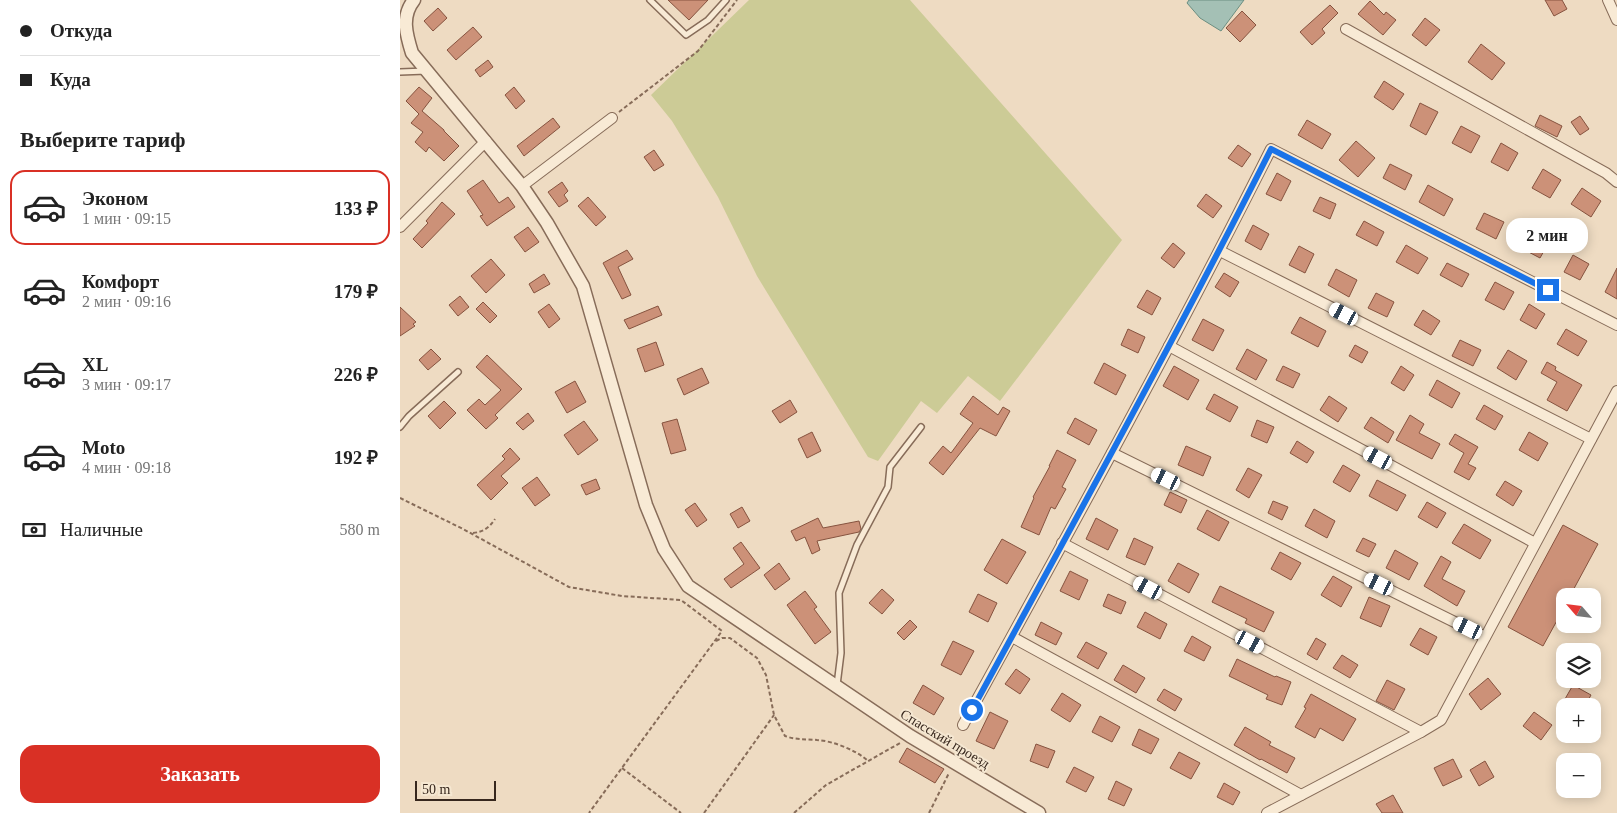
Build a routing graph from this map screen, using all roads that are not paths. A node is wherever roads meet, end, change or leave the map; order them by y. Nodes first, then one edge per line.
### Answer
1 (414, 0) edge
2 (650, 0) edge
3 (726, 0) edge
4 (1608, 0) edge
5 (403, 17) edge
6 (1617, 20) edge
7 (1346, 29) dead end
8 (426, 71) junction
9 (400, 72) edge
10 (612, 118) road end
11 (486, 141) junction
12 (1617, 182) edge
13 (522, 186) junction
14 (400, 227) edge
15 (1220, 251) junction
16 (1617, 325) edge
17 (1169, 346) junction
18 (458, 372) dead end
19 (1617, 391) edge
20 (400, 427) edge
21 (921, 427) dead end
22 (1591, 439) junction
23 (1112, 452) junction
24 (1062, 543) junction
25 (1535, 543) junction
26 (1012, 636) junction
27 (1486, 637) junction
28 (837, 688) junction
29 (963, 725) dead end
30 (1421, 732) junction
31 (1301, 795) junction
32 (1039, 813) edge
33 (1267, 813) edge

1 - 5 street
2 - 3 lane
4 - 6 street
5 - 8 street, Спасский проезд
7 - 12 street
8 - 9 lane
8 - 11 street, Спасский проезд
10 - 13 street
11 - 13 street, Спасский проезд
11 - 14 street
13 - 28 street, Спасский проезд
15 - 16 street
15 - 17 street
15 - 22 street
17 - 23 street
17 - 25 street
18 - 20 lane
19 - 22 street
21 - 28 lane
22 - 25 street
23 - 24 street
23 - 27 street
24 - 26 street
24 - 30 street
25 - 27 street
26 - 29 street
26 - 31 street
27 - 30 street
28 - 32 street, Спасский проезд
30 - 31 street
31 - 33 street

